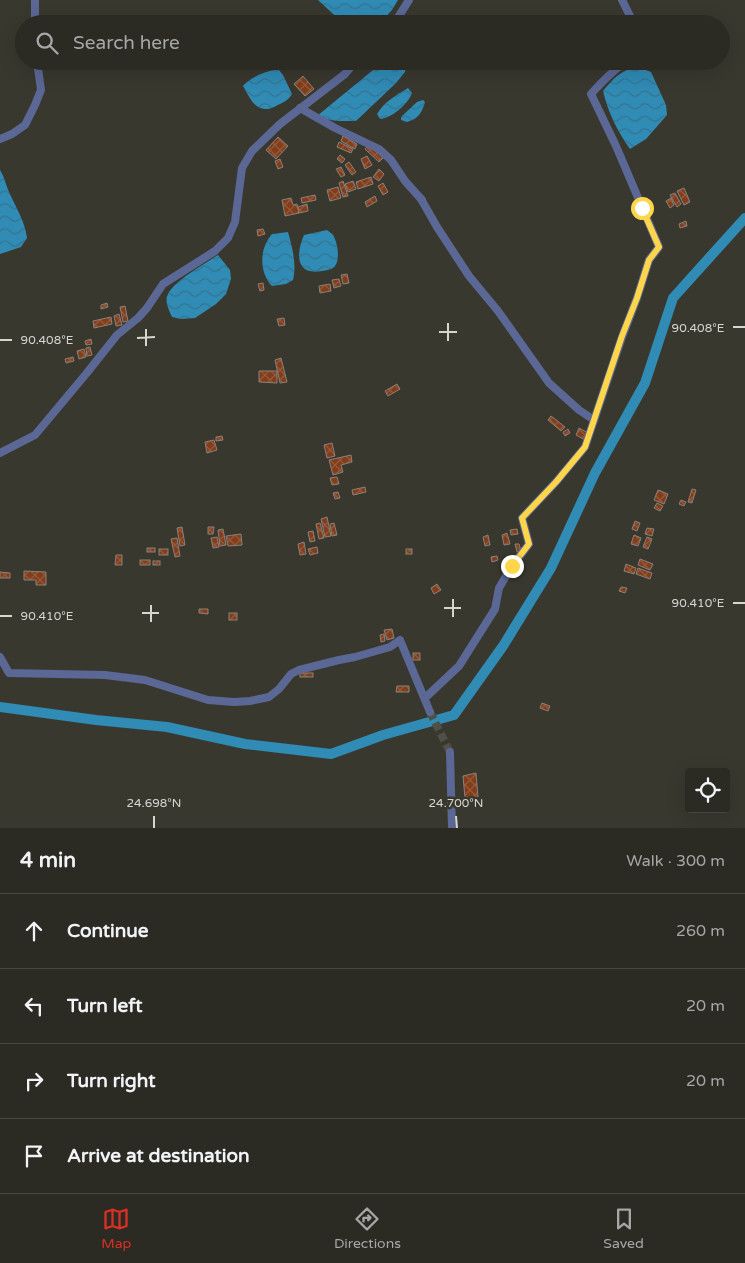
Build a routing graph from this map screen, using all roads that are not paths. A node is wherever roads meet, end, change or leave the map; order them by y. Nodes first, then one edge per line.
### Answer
1 (35, 0) edge
2 (408, 0) edge
3 (622, 0) edge
4 (35, 15) edge
5 (399, 15) edge
6 (630, 15) edge
7 (39, 70) edge
8 (348, 70) edge
9 (615, 70) edge
10 (300, 108) junction
11 (0, 139) edge
12 (594, 420) junction
13 (0, 453) edge
14 (0, 657) edge
15 (425, 698) junction
16 (430, 712) tunnel mouth
17 (450, 752) tunnel mouth
18 (452, 828) edge

1 - 4 street
2 - 5 street
3 - 6 street
7 - 11 street
8 - 10 street
9 - 12 street
10 - 12 street
10 - 13 street
12 - 15 street
14 - 15 street
15 - 16 street
17 - 18 street

